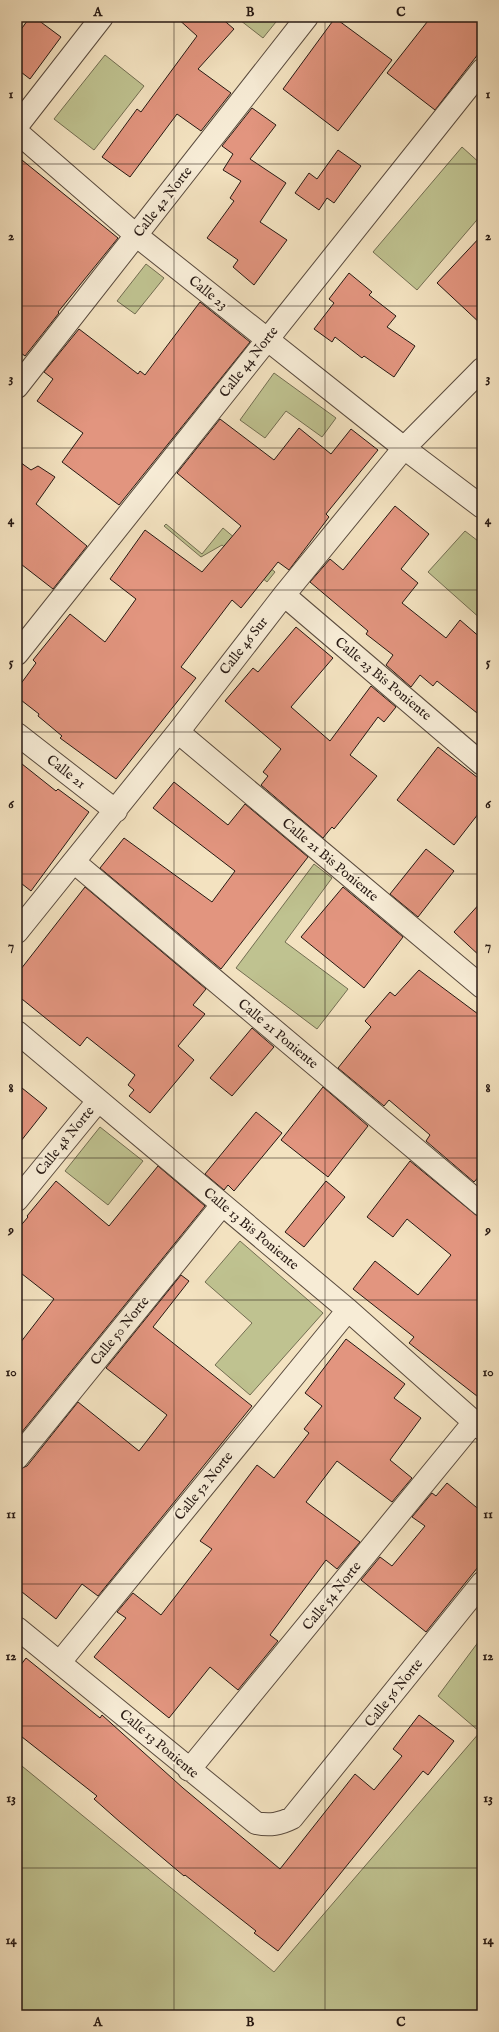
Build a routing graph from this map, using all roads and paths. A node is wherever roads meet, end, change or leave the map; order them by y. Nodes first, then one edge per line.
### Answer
1 (102, 17) edge
2 (307, 17) edge
3 (482, 70) edge
4 (17, 126) edge
5 (17, 132) edge
6 (137, 236) junction
7 (267, 340) junction
8 (482, 369) edge
9 (17, 387) edge
10 (404, 448) junction
11 (482, 507) edge
12 (284, 595) junction
13 (17, 654) edge
14 (178, 732) junction
15 (17, 734) edge
16 (482, 764) edge
17 (116, 811) junction
18 (74, 862) junction
19 (17, 932) edge
20 (482, 987) edge
21 (17, 1032) edge
22 (98, 1101) junction
23 (17, 1200) edge
24 (222, 1205) junction
25 (482, 1205) edge
26 (348, 1310) junction
27 (478, 1425) edge
28 (17, 1458) edge
29 (482, 1583) edge
30 (17, 1628) edge
31 (60, 1662) junction
32 (189, 1770) junction
33 (305, 1802) joint

1 - 4 street
2 - 6 street, Calle 42 Norte
3 - 7 street, Calle 44 Norte
5 - 6 street, Calle 23
6 - 7 street, Calle 23
6 - 9 street, Calle 42 Norte
7 - 10 street, Calle 23
7 - 13 street, Calle 44 Norte
8 - 10 street, Calle 46 Sur
10 - 11 street, Calle 23
10 - 12 street, Calle 46 Sur
12 - 14 street, Calle 46 Sur
12 - 16 street, Calle 23 Bis Poniente
14 - 17 street, Calle 46 Sur
14 - 20 street, Calle 21 Bis Poniente
15 - 17 street, Calle 21
17 - 18 street, Calle 46 Sur
18 - 19 street, Calle 46 Sur
18 - 25 street, Calle 21 Poniente
21 - 22 street, Calle 13 Bis Poniente
22 - 23 street, Calle 48 Norte
22 - 24 street, Calle 13 Bis Poniente
24 - 26 street, Calle 13 Bis Poniente
24 - 28 street, Calle 50 Norte
26 - 27 street, Calle 13 Bis Poniente
26 - 31 street, Calle 52 Norte
27 - 32 street, Calle 54 Norte
29 - 33 street, Calle 56 Norte
30 - 31 street, Calle 13 Poniente
31 - 32 street, Calle 13 Poniente
32 - 33 street, Calle 13 Poniente

